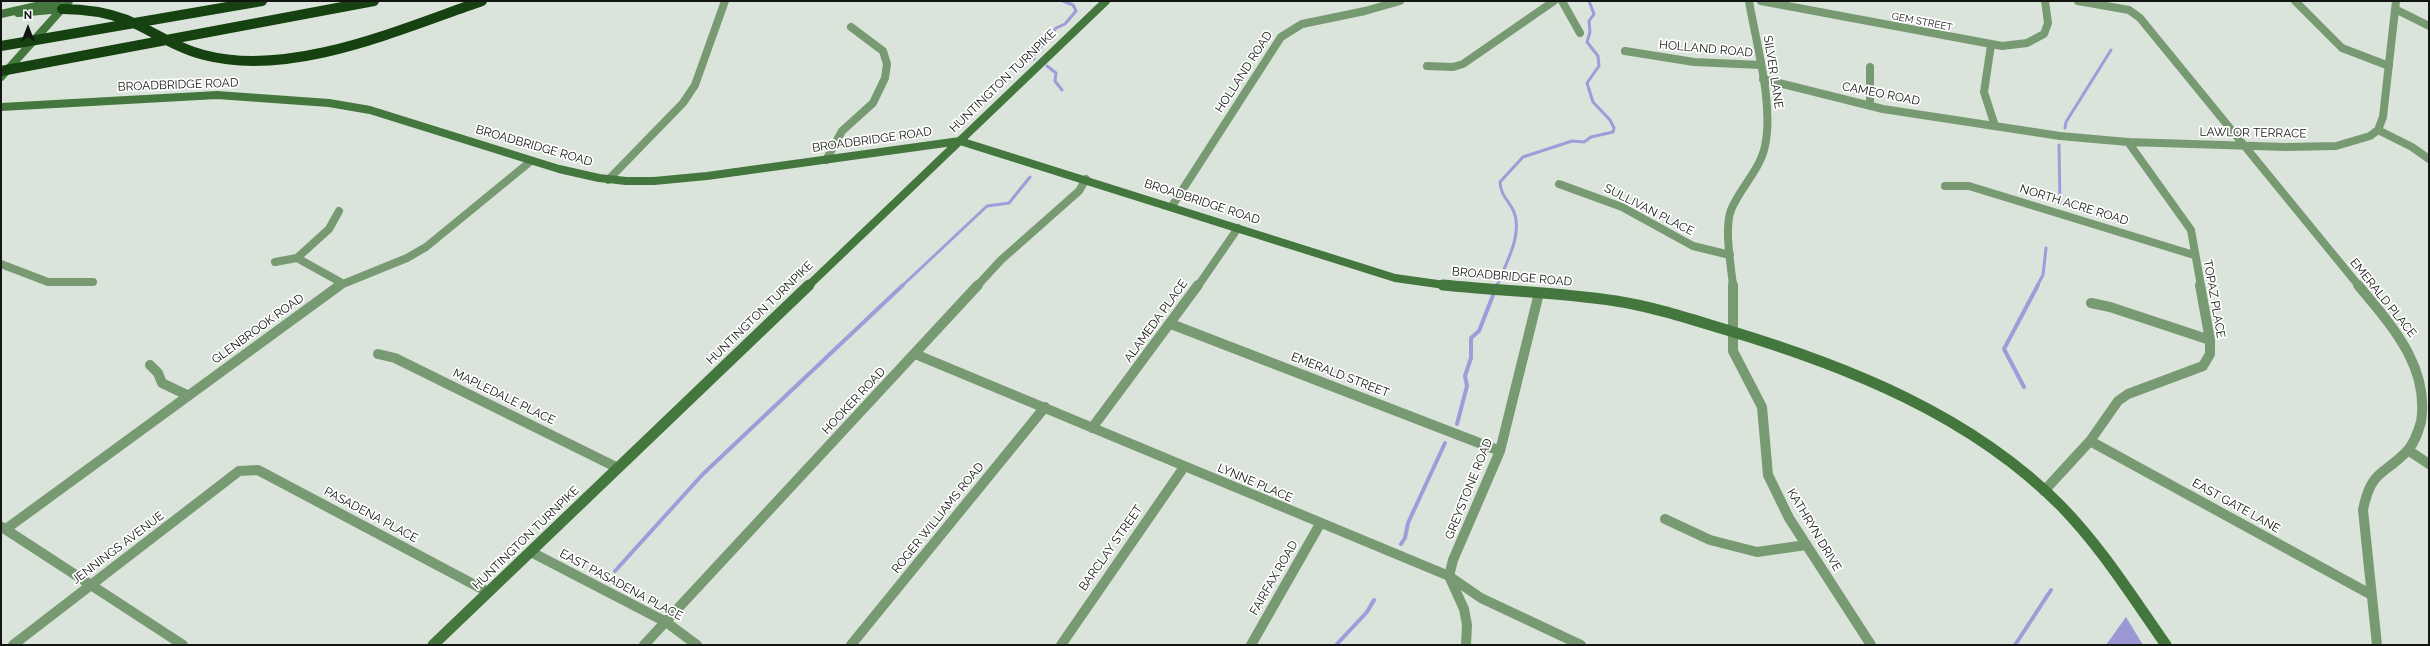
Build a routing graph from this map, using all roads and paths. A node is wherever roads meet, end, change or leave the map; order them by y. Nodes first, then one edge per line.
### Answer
1 (69, 1) edge
2 (262, 1) edge
3 (374, 1) edge
4 (482, 1) edge
5 (725, 1) edge
6 (1106, 1) edge
7 (1400, 1) edge
8 (1554, 1) edge
9 (1562, 1) edge
10 (1749, 1) edge
11 (1762, 1) edge
12 (2045, 1) edge
13 (2078, 1) edge
14 (2295, 1) edge
15 (1384, 3) edge
16 (60, 5) edge
17 (2396, 5) edge
18 (4, 13) edge
19 (2429, 26) edge
20 (851, 27) dead end
21 (1580, 33) dead end
22 (1992, 45) junction
23 (1, 46) edge
24 (1625, 51) dead end
25 (1761, 65) junction
26 (1427, 66) dead end
27 (2389, 66) junction
28 (1870, 67) dead end
29 (1, 71) edge
30 (1, 77) edge
31 (1763, 79) junction
32 (1870, 106) junction
33 (1, 107) edge
34 (1995, 126) junction
35 (2378, 130) junction
36 (960, 141) junction
37 (2128, 142) junction
38 (2244, 146) junction
39 (2429, 159) edge
40 (826, 160) junction
41 (531, 161) junction
42 (1086, 179) junction
43 (608, 180) junction
44 (1559, 184) dead end
45 (1945, 186) dead end
46 (1172, 206) junction
47 (339, 212) dead end
48 (1238, 228) junction
49 (1730, 255) junction
50 (2194, 255) junction
51 (297, 258) junction
52 (275, 262) dead end
53 (1, 264) edge
54 (93, 282) dead end
55 (342, 283) junction
56 (1539, 293) junction
57 (2091, 303) dead end
58 (1171, 324) junction
59 (1733, 331) junction
60 (2210, 340) junction
61 (378, 354) dead end
62 (915, 354) junction
63 (150, 365) dead end
64 (188, 395) junction
65 (1045, 407) junction
66 (1092, 428) junction
67 (2090, 441) junction
68 (2408, 450) junction
69 (1500, 451) junction
70 (2429, 464) edge
71 (1184, 467) junction
72 (618, 468) junction
73 (239, 471) joint
74 (2044, 491) junction
75 (1665, 519) dead end
76 (1320, 524) junction
77 (4, 528) edge
78 (1806, 545) junction
79 (530, 552) junction
80 (1449, 576) junction
81 (90, 585) junction
82 (488, 592) junction
83 (2370, 594) junction
84 (2146, 616) junction
85 (666, 622) junction
86 (13, 645) edge
87 (184, 645) edge
88 (433, 645) edge
89 (644, 645) edge
90 (698, 645) edge
91 (851, 645) edge
92 (1061, 645) edge
93 (1251, 645) edge
94 (1466, 645) edge
95 (1581, 645) edge
96 (1870, 645) edge
97 (2162, 645) edge
98 (2166, 645) edge
99 (2376, 645) edge

1 - 16 main road
2 - 23 highway
3 - 29 highway
4 - 16 highway
5 - 43 street
6 - 36 main road, HUNTINGTON TURNPIKE
7 - 15 street, HOLLAND ROAD
8 - 26 street
9 - 21 street
10 - 25 street, SILVER LANE
11 - 22 street, GEM STREET
12 - 22 street, GEM STREET
13 - 38 street, EMERALD PLACE
14 - 27 street
15 - 46 street, HOLLAND ROAD
16 - 18 main road
16 - 30 main road
17 - 19 street
17 - 27 street
20 - 40 street
22 - 34 street
24 - 25 street, HOLLAND ROAD
25 - 31 street, SILVER LANE
27 - 35 street
28 - 32 street
31 - 32 street, CAMEO ROAD
31 - 49 street, SILVER LANE
32 - 34 street, CAMEO ROAD
33 - 41 main road, BROADBRIDGE ROAD
34 - 37 street, LAWLOR TERRACE
35 - 38 street, LAWLOR TERRACE
35 - 39 street
36 - 40 main road, BROADBRIDGE ROAD
36 - 42 main road, BROADBRIDGE ROAD
36 - 72 main road, HUNTINGTON TURNPIKE
37 - 38 street, LAWLOR TERRACE
37 - 50 street, TOPAZ PLACE
38 - 68 street, EMERALD PLACE
40 - 43 main road, BROADBRIDGE ROAD
41 - 43 main road, BROADBRIDGE ROAD
41 - 55 street, GLENBROOK ROAD
42 - 46 main road, BROADBRIDGE ROAD
42 - 62 street, HOOKER ROAD
44 - 49 street, SULLIVAN PLACE
45 - 50 street, NORTH ACRE ROAD
46 - 48 main road, BROADBRIDGE ROAD
47 - 51 street
48 - 56 main road, BROADBRIDGE ROAD
48 - 58 street, ALAMEDA PLACE
49 - 59 street, SILVER LANE
50 - 60 street, TOPAZ PLACE
51 - 52 street
51 - 55 street
53 - 54 street
55 - 64 street, GLENBROOK ROAD
56 - 59 main road, BROADBRIDGE ROAD
56 - 69 street, GREYSTONE ROAD
57 - 60 street
58 - 66 street, ALAMEDA PLACE
58 - 69 street, EMERALD STREET
59 - 74 main road, BROADBRIDGE ROAD
59 - 78 street, KATHRYN DRIVE
60 - 67 street, TOPAZ PLACE
61 - 72 street, MAPLEDALE PLACE
62 - 65 street, LYNNE PLACE
62 - 85 street, HOOKER ROAD
63 - 64 street
64 - 77 street, GLENBROOK ROAD
65 - 66 street, LYNNE PLACE
65 - 91 street, ROGER WILLIAMS ROAD
66 - 71 street, LYNNE PLACE
67 - 74 street, TOPAZ PLACE
67 - 83 street, EAST GATE LANE
68 - 70 street
68 - 83 street, EMERALD PLACE
69 - 80 street, GREYSTONE ROAD
71 - 76 street, LYNNE PLACE
71 - 92 street, BARCLAY STREET
72 - 79 main road, HUNTINGTON TURNPIKE
73 - 81 street, JENNINGS AVENUE
73 - 82 street, PASADENA PLACE
74 - 84 main road, BROADBRIDGE ROAD
75 - 78 street
76 - 80 street, LYNNE PLACE
76 - 93 street, FAIRFAX ROAD
77 - 81 street
78 - 96 street, KATHRYN DRIVE
79 - 82 main road, HUNTINGTON TURNPIKE
79 - 85 street, EAST PASADENA PLACE
80 - 94 street
80 - 95 street, LYNNE PLACE
81 - 86 street, JENNINGS AVENUE
81 - 87 street
82 - 88 main road, HUNTINGTON TURNPIKE
83 - 99 street, EMERALD PLACE
84 - 97 main road
84 - 98 main road
85 - 89 street, HOOKER ROAD
85 - 90 street, EAST PASADENA PLACE

